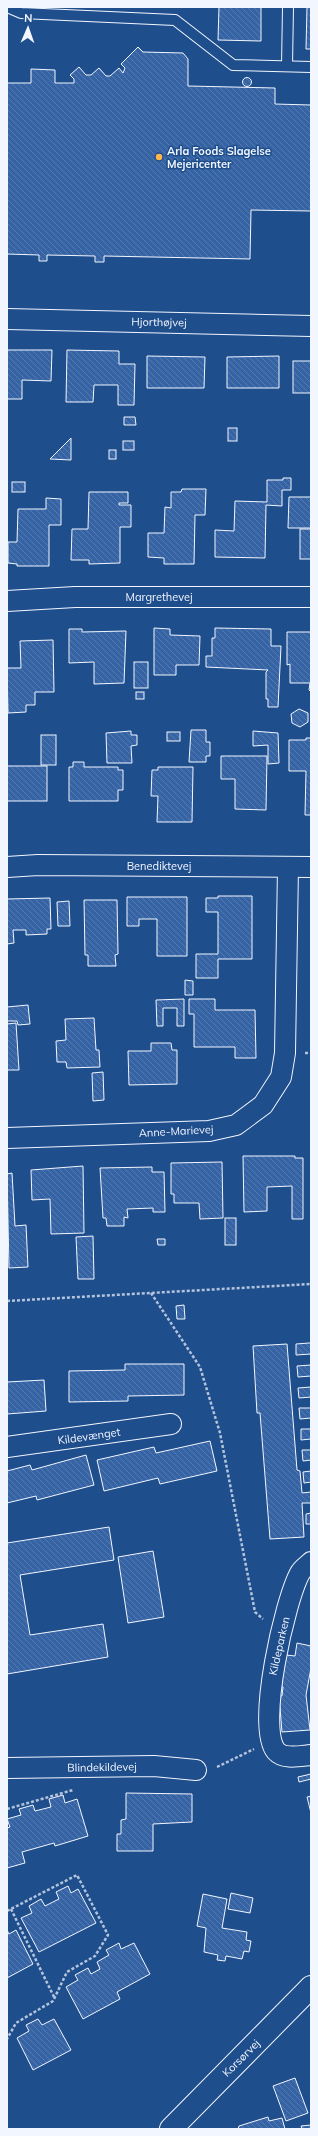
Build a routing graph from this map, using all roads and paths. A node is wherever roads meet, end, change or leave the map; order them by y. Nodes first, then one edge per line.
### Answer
1 (7, 7) edge
2 (288, 7) edge
3 (287, 66) junction
4 (311, 67) edge
5 (7, 319) edge
6 (311, 326) edge
7 (311, 597) edge
8 (7, 601) edge
9 (7, 867) edge
10 (288, 867) junction
11 (311, 867) edge
12 (7, 1138) edge
13 (311, 1284) edge
14 (151, 1293) junction
15 (7, 1301) edge
16 (171, 1424) dead end
17 (7, 1448) edge
18 (311, 1562) edge
19 (285, 1619) junction
20 (278, 1750) junction
21 (311, 1755) edge
22 (91, 1767) junction
23 (7, 1768) edge
24 (196, 1770) joint
25 (7, 1809) edge
26 (11, 1909) junction
27 (7, 1911) edge
28 (311, 1987) edge
29 (55, 1997) junction
30 (7, 2039) edge
31 (171, 2129) edge

1 - 3 lane
2 - 3 lane
3 - 4 lane
5 - 6 street, Hjorthøjvej
7 - 8 street, Margrethevej
9 - 10 street, Benediktevej
10 - 11 street, Benediktevej
10 - 12 street, Anne-Marievej
13 - 14 path
14 - 15 path
14 - 19 path
16 - 17 street, Kildevænget
18 - 19 street, Kildeparken
19 - 20 street, Kildeparken
20 - 21 street
20 - 24 path
22 - 23 street, Blindekildevej
22 - 24 street, Blindekildevej
22 - 25 path
26 - 27 path
26 - 29 path
26 - 29 path
28 - 31 street, Korsørvej
29 - 30 path

